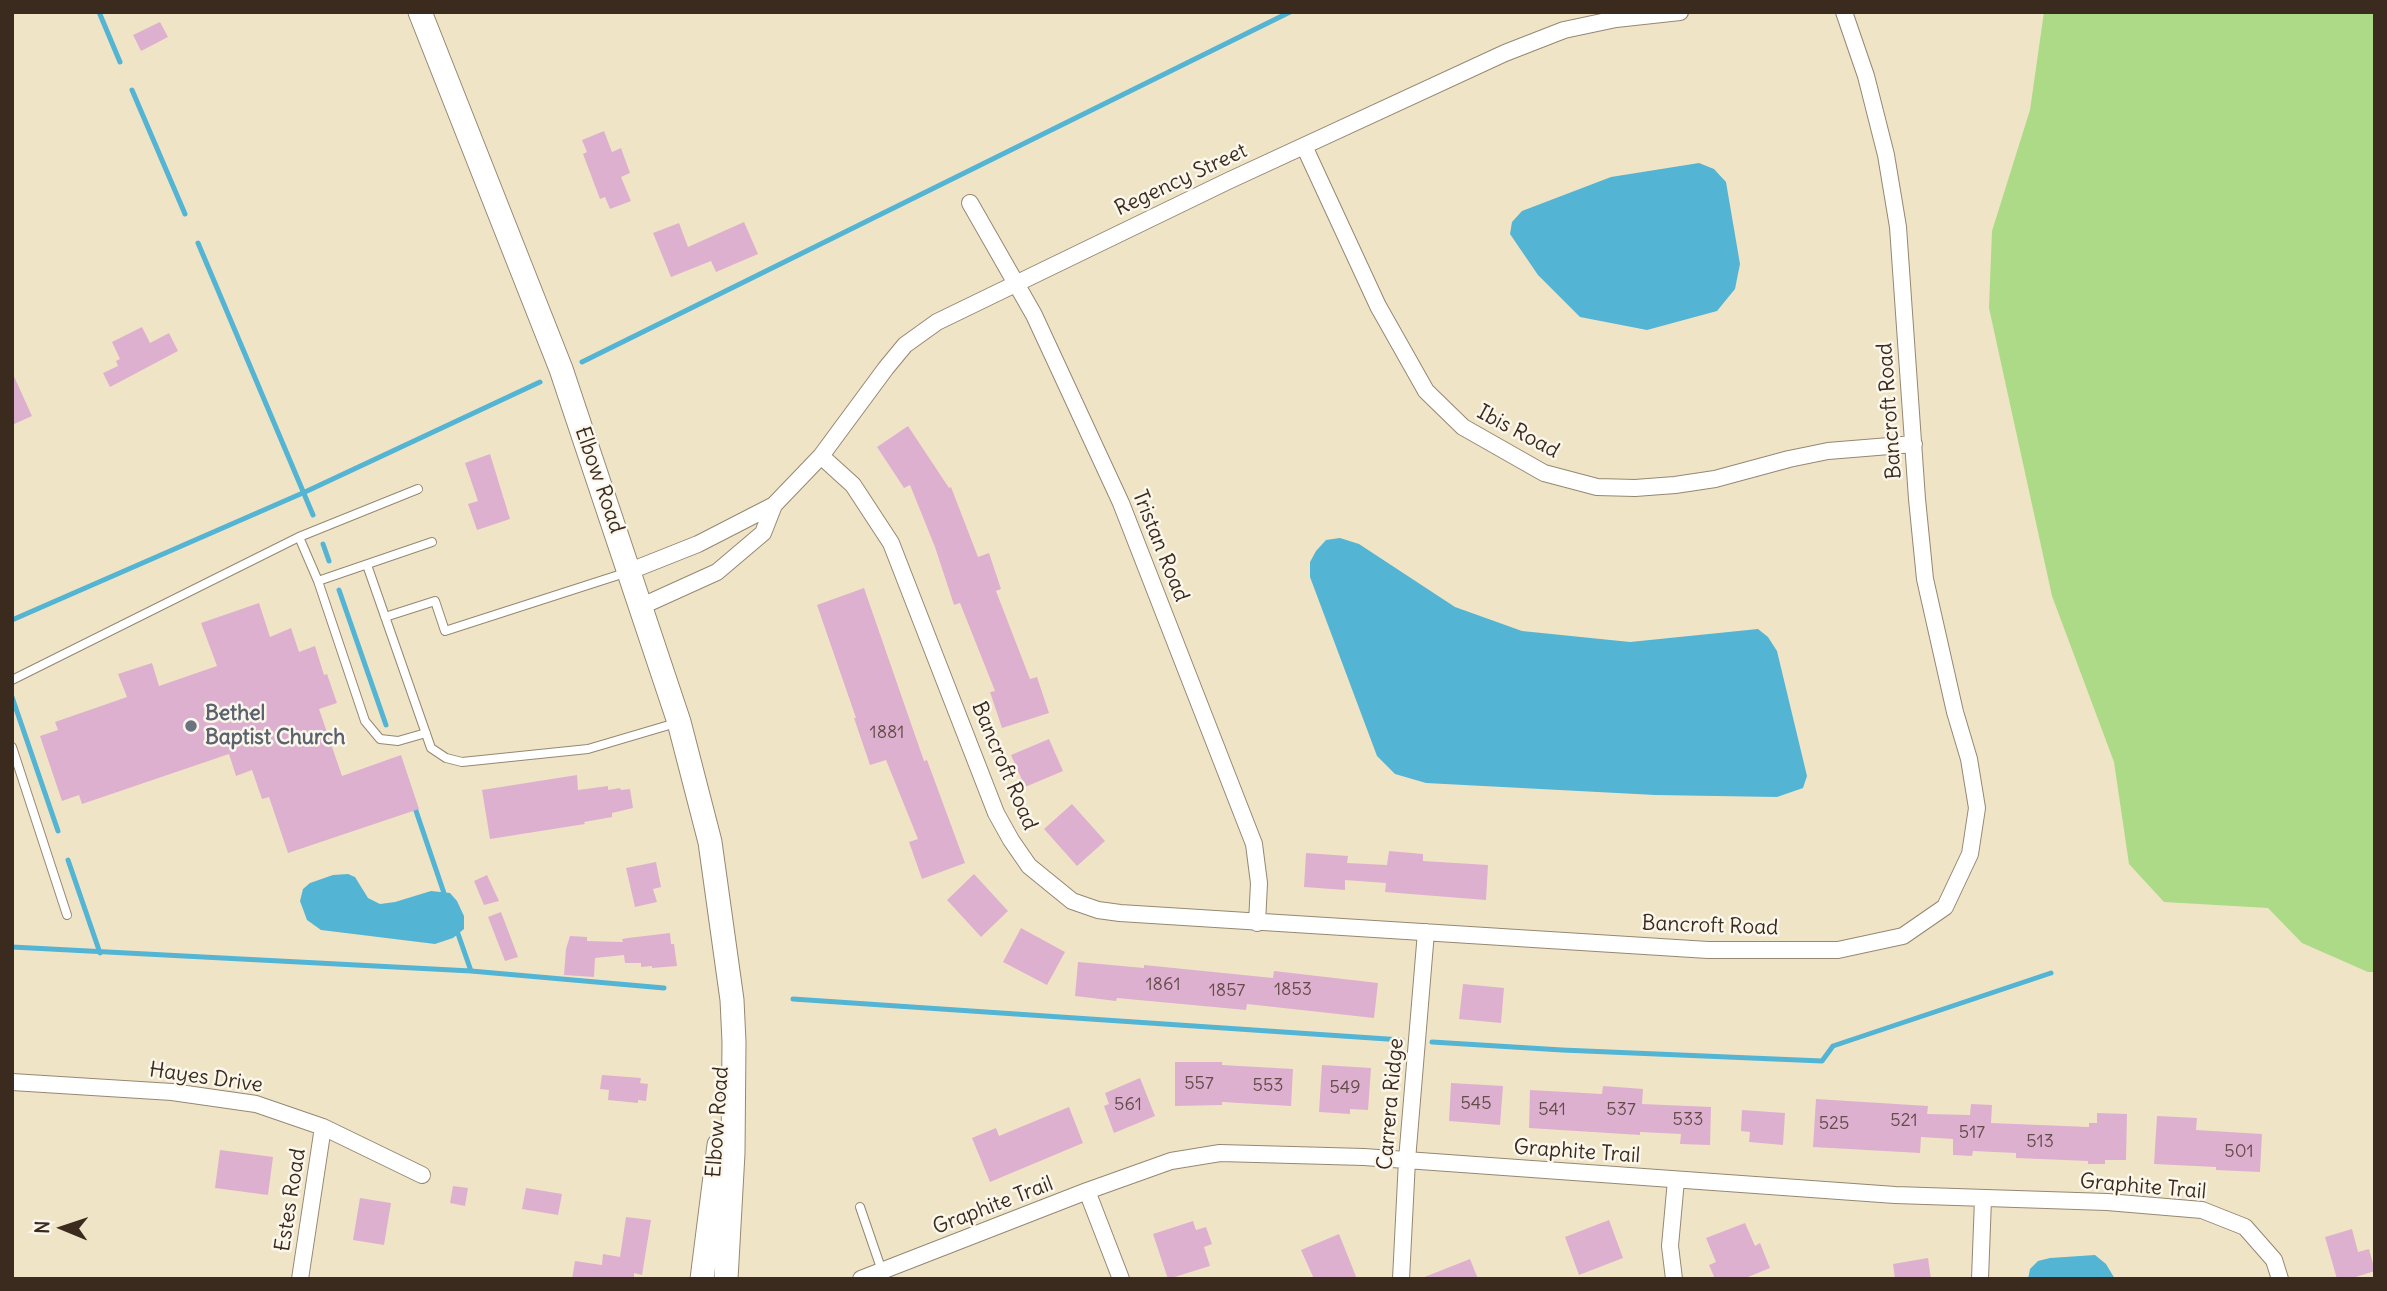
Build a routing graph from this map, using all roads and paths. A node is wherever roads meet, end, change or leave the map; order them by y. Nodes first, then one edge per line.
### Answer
1 (420, 12) edge
2 (1680, 12) edge
3 (1844, 12) edge
4 (1304, 146) junction
5 (970, 203) dead end
6 (1016, 282) junction
7 (1914, 444) junction
8 (821, 456) junction
9 (418, 489) dead end
10 (774, 505) junction
11 (299, 537) junction
12 (432, 542) dead end
13 (368, 565) junction
14 (630, 571) junction
15 (318, 581) junction
16 (642, 606) junction
17 (385, 617) junction
18 (12, 680) edge
19 (679, 722) junction
20 (426, 733) junction
21 (12, 747) edge
22 (66, 915) dead end
23 (1257, 923) junction
24 (1426, 932) junction
25 (727, 964) junction
26 (12, 1082) edge
27 (323, 1127) junction
28 (1407, 1160) junction
29 (422, 1175) dead end
30 (1676, 1180) junction
31 (1087, 1191) junction
32 (1983, 1199) junction
33 (860, 1207) dead end
34 (882, 1271) junction
35 (300, 1279) edge
36 (702, 1279) edge
37 (726, 1279) edge
38 (861, 1279) edge
39 (1121, 1279) edge
40 (1401, 1279) edge
41 (1674, 1279) edge
42 (1980, 1279) edge
43 (2280, 1279) edge

1 - 14 main road, Elbow Road
2 - 4 street, Regency Street
3 - 7 street, Bancroft Road
4 - 6 street, Regency Street
4 - 7 street, Ibis Road
5 - 6 street, Tristan Road
6 - 8 street, Regency Street
6 - 23 street, Tristan Road
7 - 24 street, Bancroft Road
8 - 10 street, Regency Street
8 - 23 street, Bancroft Road
9 - 11 lane
10 - 14 street, Regency Street
10 - 16 street, Regency Street
11 - 15 lane
11 - 18 lane
12 - 13 lane
13 - 15 lane
13 - 17 lane
14 - 16 main road, Elbow Road
14 - 17 lane
15 - 20 lane
16 - 19 main road, Elbow Road
17 - 20 lane
19 - 20 lane
19 - 25 main road, Elbow Road
21 - 22 lane
23 - 24 street, Bancroft Road
24 - 28 street, Carrera Ridge
25 - 36 main road, Elbow Road
25 - 37 main road, Elbow Road
26 - 27 street, Hayes Drive
27 - 29 street, Hayes Drive
27 - 35 street, Estes Road
28 - 30 street, Graphite Trail
28 - 31 street, Graphite Trail
28 - 40 street, Carrera Ridge
30 - 32 street, Graphite Trail
30 - 41 street
31 - 34 street, Graphite Trail
31 - 39 street
32 - 42 street
32 - 43 street, Graphite Trail
33 - 34 lane
34 - 38 street, Graphite Trail

